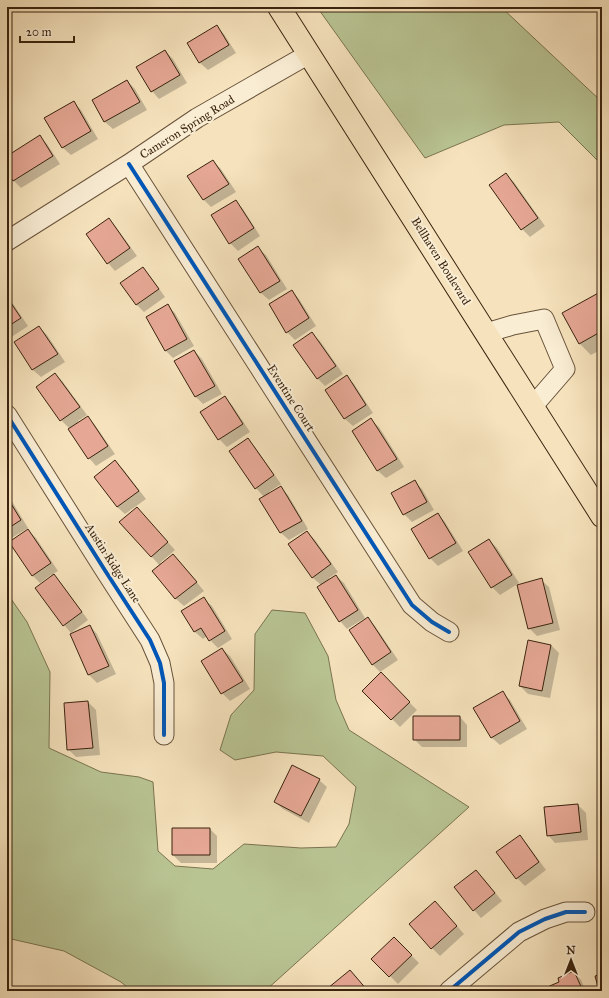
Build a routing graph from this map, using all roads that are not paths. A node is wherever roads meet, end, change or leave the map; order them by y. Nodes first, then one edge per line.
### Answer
1 (280, 7) edge
2 (309, 54) junction
3 (129, 164) junction
4 (7, 241) edge
5 (486, 333) junction
6 (533, 406) junction
7 (7, 415) edge
8 (602, 516) edge
9 (449, 632) dead end
10 (164, 735) dead end
11 (585, 912) dead end
12 (450, 991) edge

1 - 2 main road, Bellhaven Boulevard
2 - 3 street, Cameron Spring Road
2 - 5 main road, Bellhaven Boulevard
3 - 4 street, Cameron Spring Road
3 - 9 street, Eventine Court
5 - 6 main road, Bellhaven Boulevard
5 - 6 street
6 - 8 main road, Bellhaven Boulevard
7 - 10 street, Austin Ridge Lane
11 - 12 street

